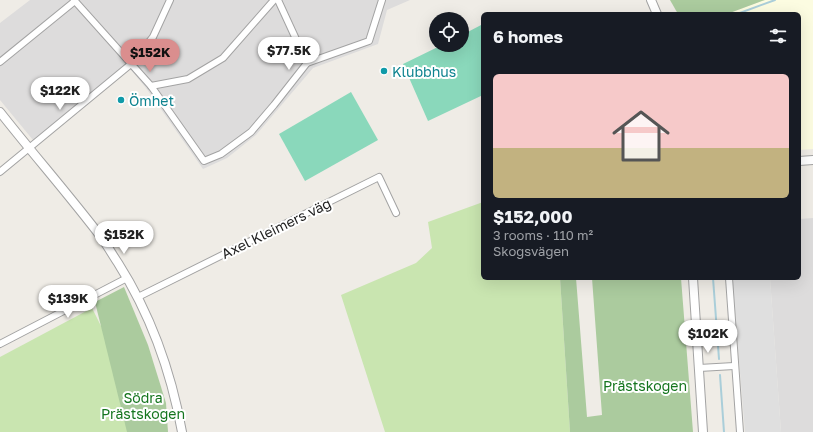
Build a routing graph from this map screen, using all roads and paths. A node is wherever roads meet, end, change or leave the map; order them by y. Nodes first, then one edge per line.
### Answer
1 (75, 0) edge
2 (83, 0) edge
3 (170, 0) edge
4 (274, 0) edge
5 (278, 0) edge
6 (382, 0) edge
7 (651, 0) edge
8 (80, 7) junction
9 (656, 12) edge
10 (0, 62) edge
11 (307, 63) junction
12 (131, 64) junction
13 (151, 86) junction
14 (0, 112) edge
15 (29, 148) junction
16 (813, 160) edge
17 (801, 161) edge
18 (0, 172) edge
19 (396, 213) dead end
20 (127, 278) junction
21 (693, 280) edge
22 (729, 280) edge
23 (138, 297) junction
24 (0, 344) edge
25 (734, 366) junction
26 (699, 368) junction
27 (182, 432) edge
28 (703, 432) edge
29 (740, 432) edge

1 - 8 street
1 - 10 street
2 - 8 street
3 - 12 street
4 - 13 street
5 - 11 street
6 - 11 street
7 - 9 street
8 - 12 street
11 - 13 street
12 - 13 street
12 - 15 street
14 - 15 street
15 - 18 street
15 - 20 street
16 - 17 street
19 - 23 street, Axel Kleimers väg
20 - 23 street
20 - 24 street
21 - 26 street
22 - 25 street
23 - 27 street
25 - 26 street
25 - 29 street
26 - 28 street

